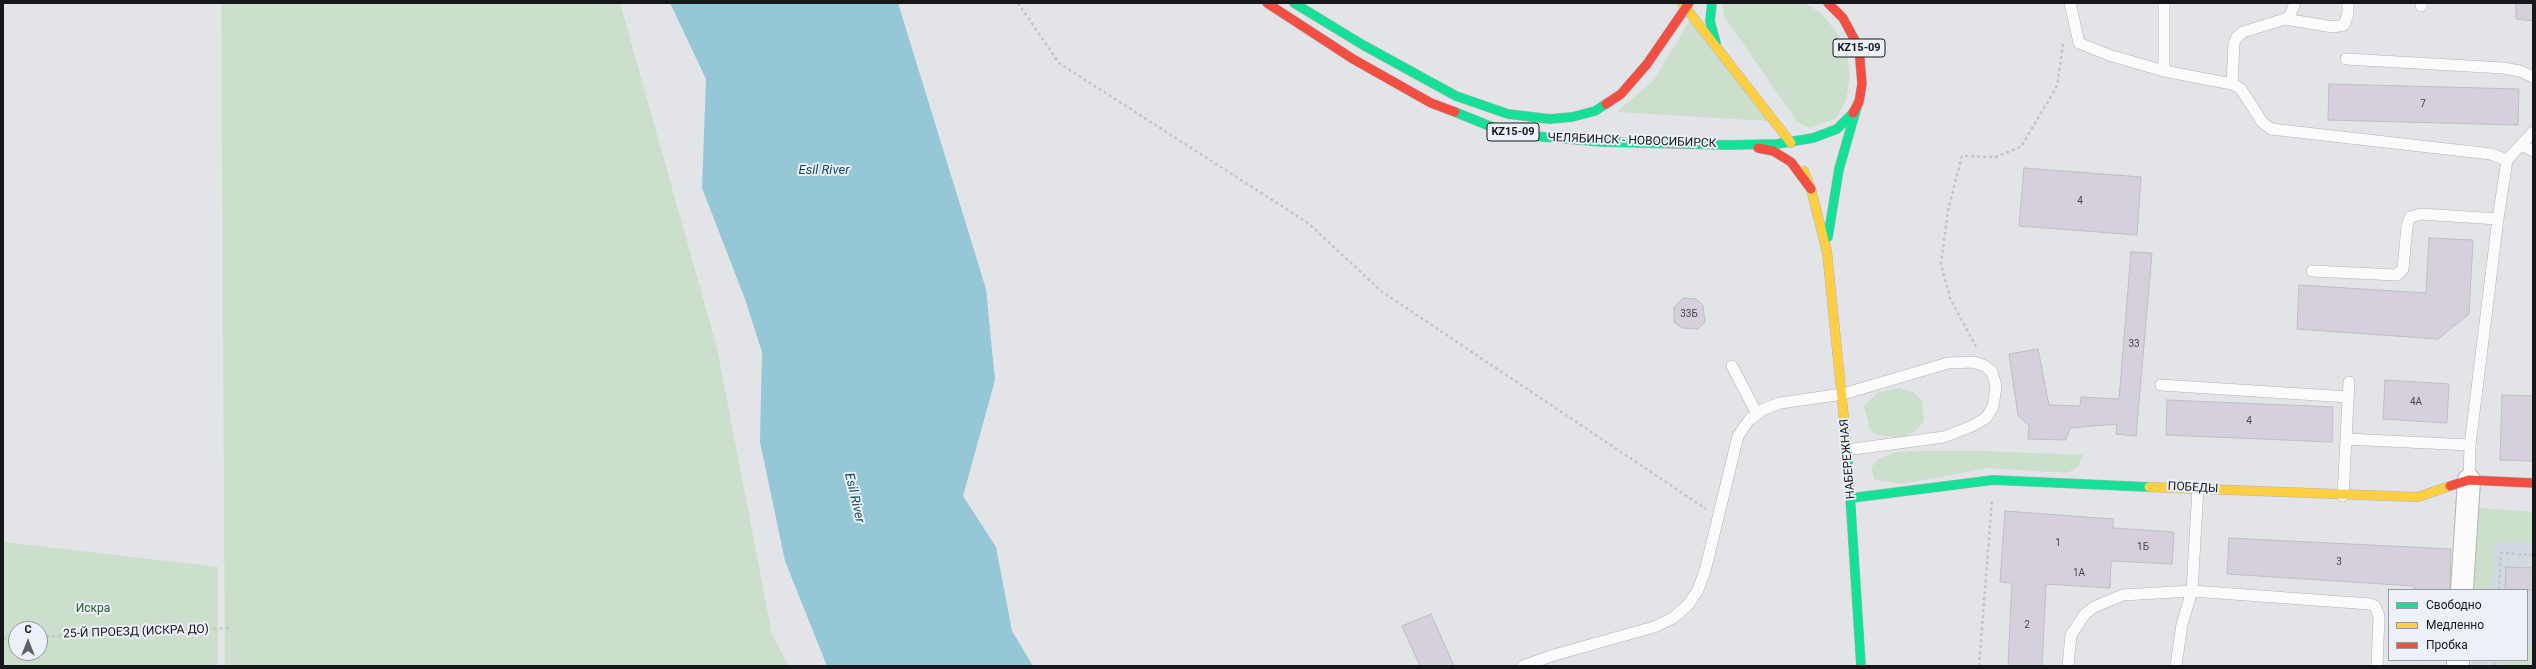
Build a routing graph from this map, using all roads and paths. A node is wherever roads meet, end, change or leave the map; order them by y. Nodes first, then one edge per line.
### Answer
1 (1018, 3) edge
2 (1267, 3) edge
3 (1294, 3) edge
4 (1712, 3) edge
5 (1828, 3) edge
6 (2070, 3) edge
7 (2164, 3) edge
8 (2295, 3) edge
9 (2348, 3) edge
10 (1685, 4) edge
11 (2285, 19) junction
12 (2064, 41) dead end
13 (1723, 54) junction
14 (2346, 58) dead end
15 (2164, 71) junction
16 (2533, 77) edge
17 (2232, 84) junction
18 (1859, 102) junction
19 (2533, 132) edge
20 (1791, 142) junction
21 (1729, 145) junction
22 (2522, 145) junction
23 (2533, 151) edge
24 (2507, 160) junction
25 (1811, 189) junction
26 (2498, 219) junction
27 (1827, 252) junction
28 (2312, 270) dead end
29 (1732, 366) dead end
30 (1985, 366) junction
31 (2349, 382) dead end
32 (2161, 385) dead end
33 (1843, 394) junction
34 (2348, 397) junction
35 (1757, 414) junction
36 (2346, 439) junction
37 (2470, 445) junction
38 (1846, 450) junction
39 (1993, 480) junction
40 (2469, 480) junction
41 (2533, 483) edge
42 (2198, 488) junction
43 (2343, 496) junction
44 (1851, 498) junction
45 (1718, 517) junction
46 (2533, 555) edge
47 (2462, 589) edge
48 (2499, 589) edge
49 (2192, 591) junction
50 (231, 628) dead end
51 (48, 637) edge
52 (1523, 666) edge
53 (1860, 666) edge
54 (1979, 666) edge
55 (2068, 666) edge
56 (2176, 666) edge
57 (2376, 666) edge

1 - 45 path
2 - 21 main road, ЧЕЛЯБИНСК - НОВОСИБИРСК / KZ15-09
3 - 10 main road, ЧЕЛЯБИНСК - НОВОСИБИРСК / KZ15-09
4 - 13 main road
5 - 18 main road, ЧЕЛЯБИНСК - НОВОСИБИРСК / KZ15-09
6 - 15 lane
7 - 15 lane
8 - 11 lane
9 - 11 lane
10 - 13 main road, ЧЕЛЯБИНСК - НОВОСИБИРСК / KZ15-09
11 - 17 lane
12 - 30 path
13 - 20 main road, ЧЕЛЯБИНСК - НОВОСИБИРСК / KZ15-09
14 - 16 lane
15 - 17 lane
17 - 24 lane
18 - 20 main road, ЧЕЛЯБИНСК - НОВОСИБИРСК / KZ15-09
18 - 27 main road, НАБЕРЕЖНАЯ
19 - 22 lane
20 - 21 main road, ЧЕЛЯБИНСК - НОВОСИБИРСК / KZ15-09
20 - 25 main road, НАБЕРЕЖНАЯ
21 - 25 main road
22 - 23 lane
22 - 24 lane
24 - 26 lane
25 - 27 main road, НАБЕРЕЖНАЯ
26 - 28 lane
26 - 37 lane
27 - 33 main road, НАБЕРЕЖНАЯ
29 - 35 lane
30 - 33 lane
30 - 38 lane
31 - 34 lane
32 - 34 lane
33 - 35 lane
33 - 38 main road, НАБЕРЕЖНАЯ
34 - 36 lane
35 - 45 lane
36 - 37 lane
36 - 43 lane
37 - 40 lane
38 - 44 main road, НАБЕРЕЖНАЯ
39 - 42 main road, ПОБЕДЫ
39 - 44 main road, ПОБЕДЫ
39 - 54 path
40 - 41 main road, ПОБЕДЫ
40 - 43 main road, ПОБЕДЫ
40 - 47 street
42 - 43 main road, ПОБЕДЫ
42 - 49 lane
44 - 53 main road, НАБЕРЕЖНАЯ
45 - 52 lane
46 - 48 path
49 - 55 lane
49 - 56 lane
49 - 57 lane
50 - 51 path, 25-Й ПРОЕЗД (ИСКРА ДО)

